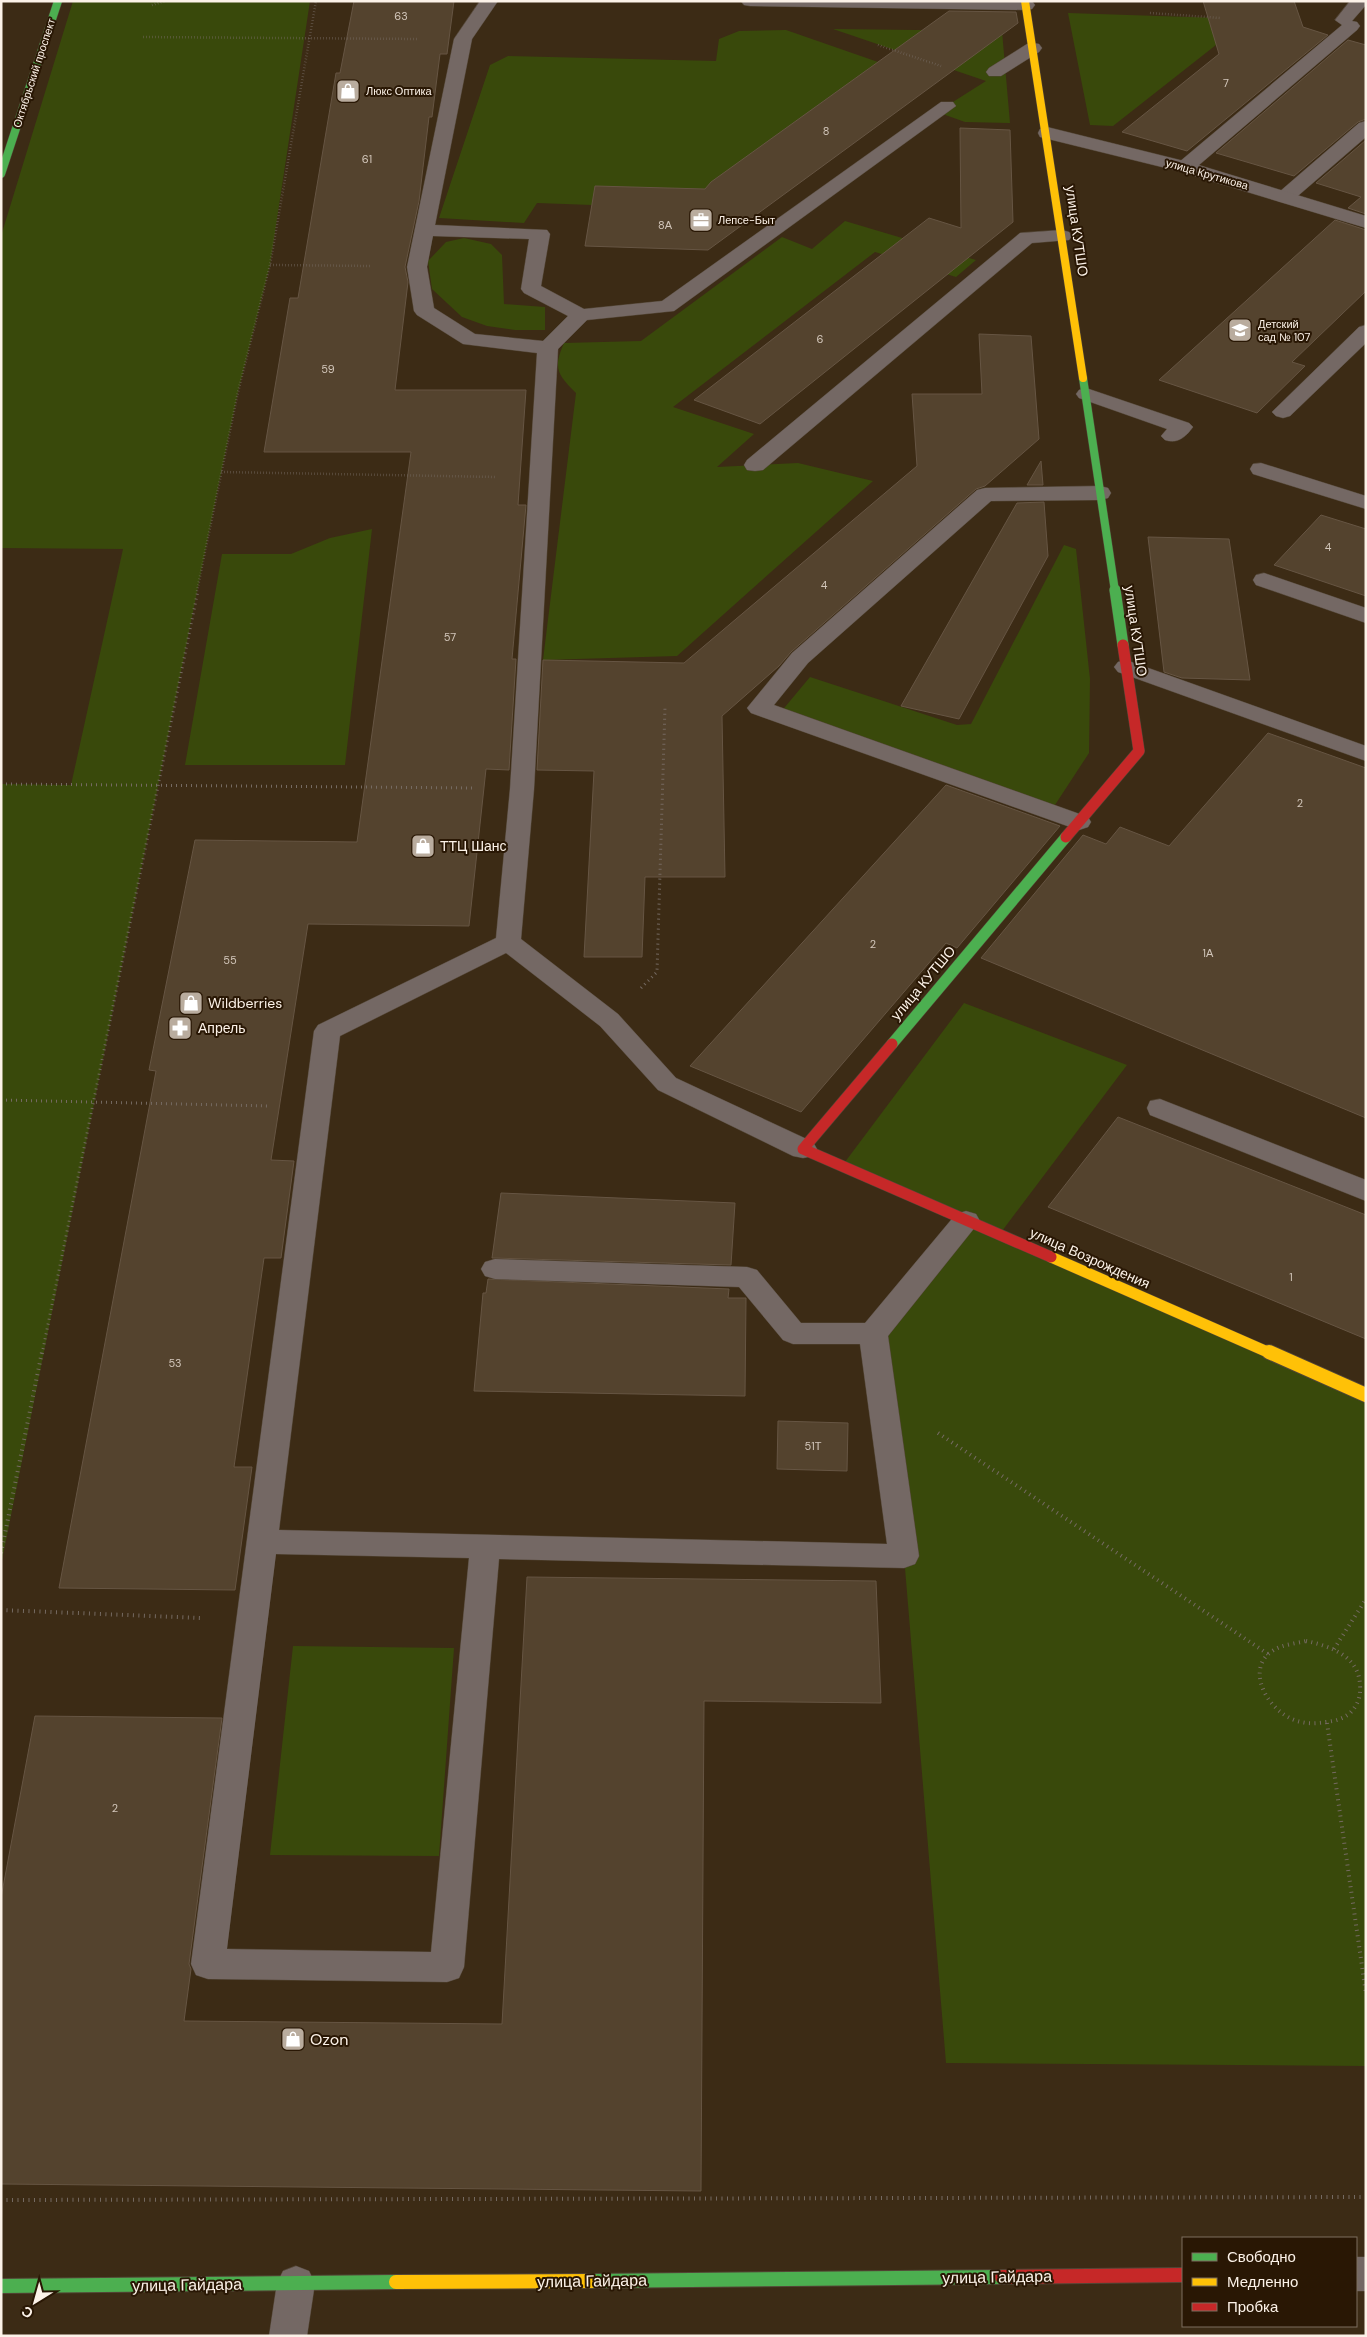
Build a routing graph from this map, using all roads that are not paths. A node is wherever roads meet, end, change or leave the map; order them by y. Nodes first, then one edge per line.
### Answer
1 (58, 1) edge
2 (489, 1) edge
3 (750, 1) edge
4 (1360, 1) edge
5 (821, 2) edge
6 (1025, 3) edge
7 (1033, 48) junction
8 (994, 72) dead end
9 (947, 106) dead end
10 (1366, 127) edge
11 (1047, 133) junction
12 (1185, 167) junction
13 (1, 174) edge
14 (1285, 197) junction
15 (1366, 222) edge
16 (425, 230) junction
17 (1062, 236) junction
18 (581, 315) junction
19 (1366, 331) edge
20 (548, 348) junction
21 (1086, 394) junction
22 (1282, 412) dead end
23 (1172, 436) dead end
24 (756, 465) dead end
25 (1261, 469) dead end
26 (1100, 493) junction
27 (1366, 503) edge
28 (1264, 580) dead end
29 (1366, 616) edge
30 (1126, 667) junction
31 (1366, 754) edge
32 (1079, 822) junction
33 (508, 942) junction
34 (1160, 1108) dead end
35 (802, 1149) junction
36 (1366, 1191) edge
37 (966, 1221) junction
38 (495, 1269) dead end
39 (873, 1334) junction
40 (1366, 1395) edge
41 (262, 1542) junction
42 (485, 1547) junction
43 (1182, 2275) edge
44 (296, 2283) junction
45 (1, 2286) edge
46 (288, 2336) edge

1 - 13 street, Октябрьский проспект
2 - 16 street
3 - 5 street
4 - 12 street
5 - 6 street
6 - 7 street, улица КУТШО
7 - 8 street
7 - 11 street, улица КУТШО
9 - 18 street
10 - 14 street
11 - 12 street, улица Крутикова
11 - 17 street, улица КУТШО
12 - 14 street, улица Крутикова
14 - 15 street, улица Крутикова
16 - 18 street
16 - 20 street
17 - 21 street, улица КУТШО
17 - 24 street
18 - 20 street
19 - 22 street
20 - 33 street
21 - 23 street
21 - 26 street, улица КУТШО
25 - 27 street
26 - 30 street, улица КУТШО
26 - 32 street
28 - 29 street
30 - 31 street
30 - 32 street, улица КУТШО
32 - 35 street, улица КУТШО
33 - 35 street
33 - 41 street
34 - 36 street
35 - 37 street, улица Возрождения
37 - 39 street
37 - 40 street, улица Возрождения
38 - 39 street
39 - 42 street
41 - 42 street
41 - 42 street
43 - 44 street, улица Гайдара
44 - 45 street, улица Гайдара
44 - 46 street

